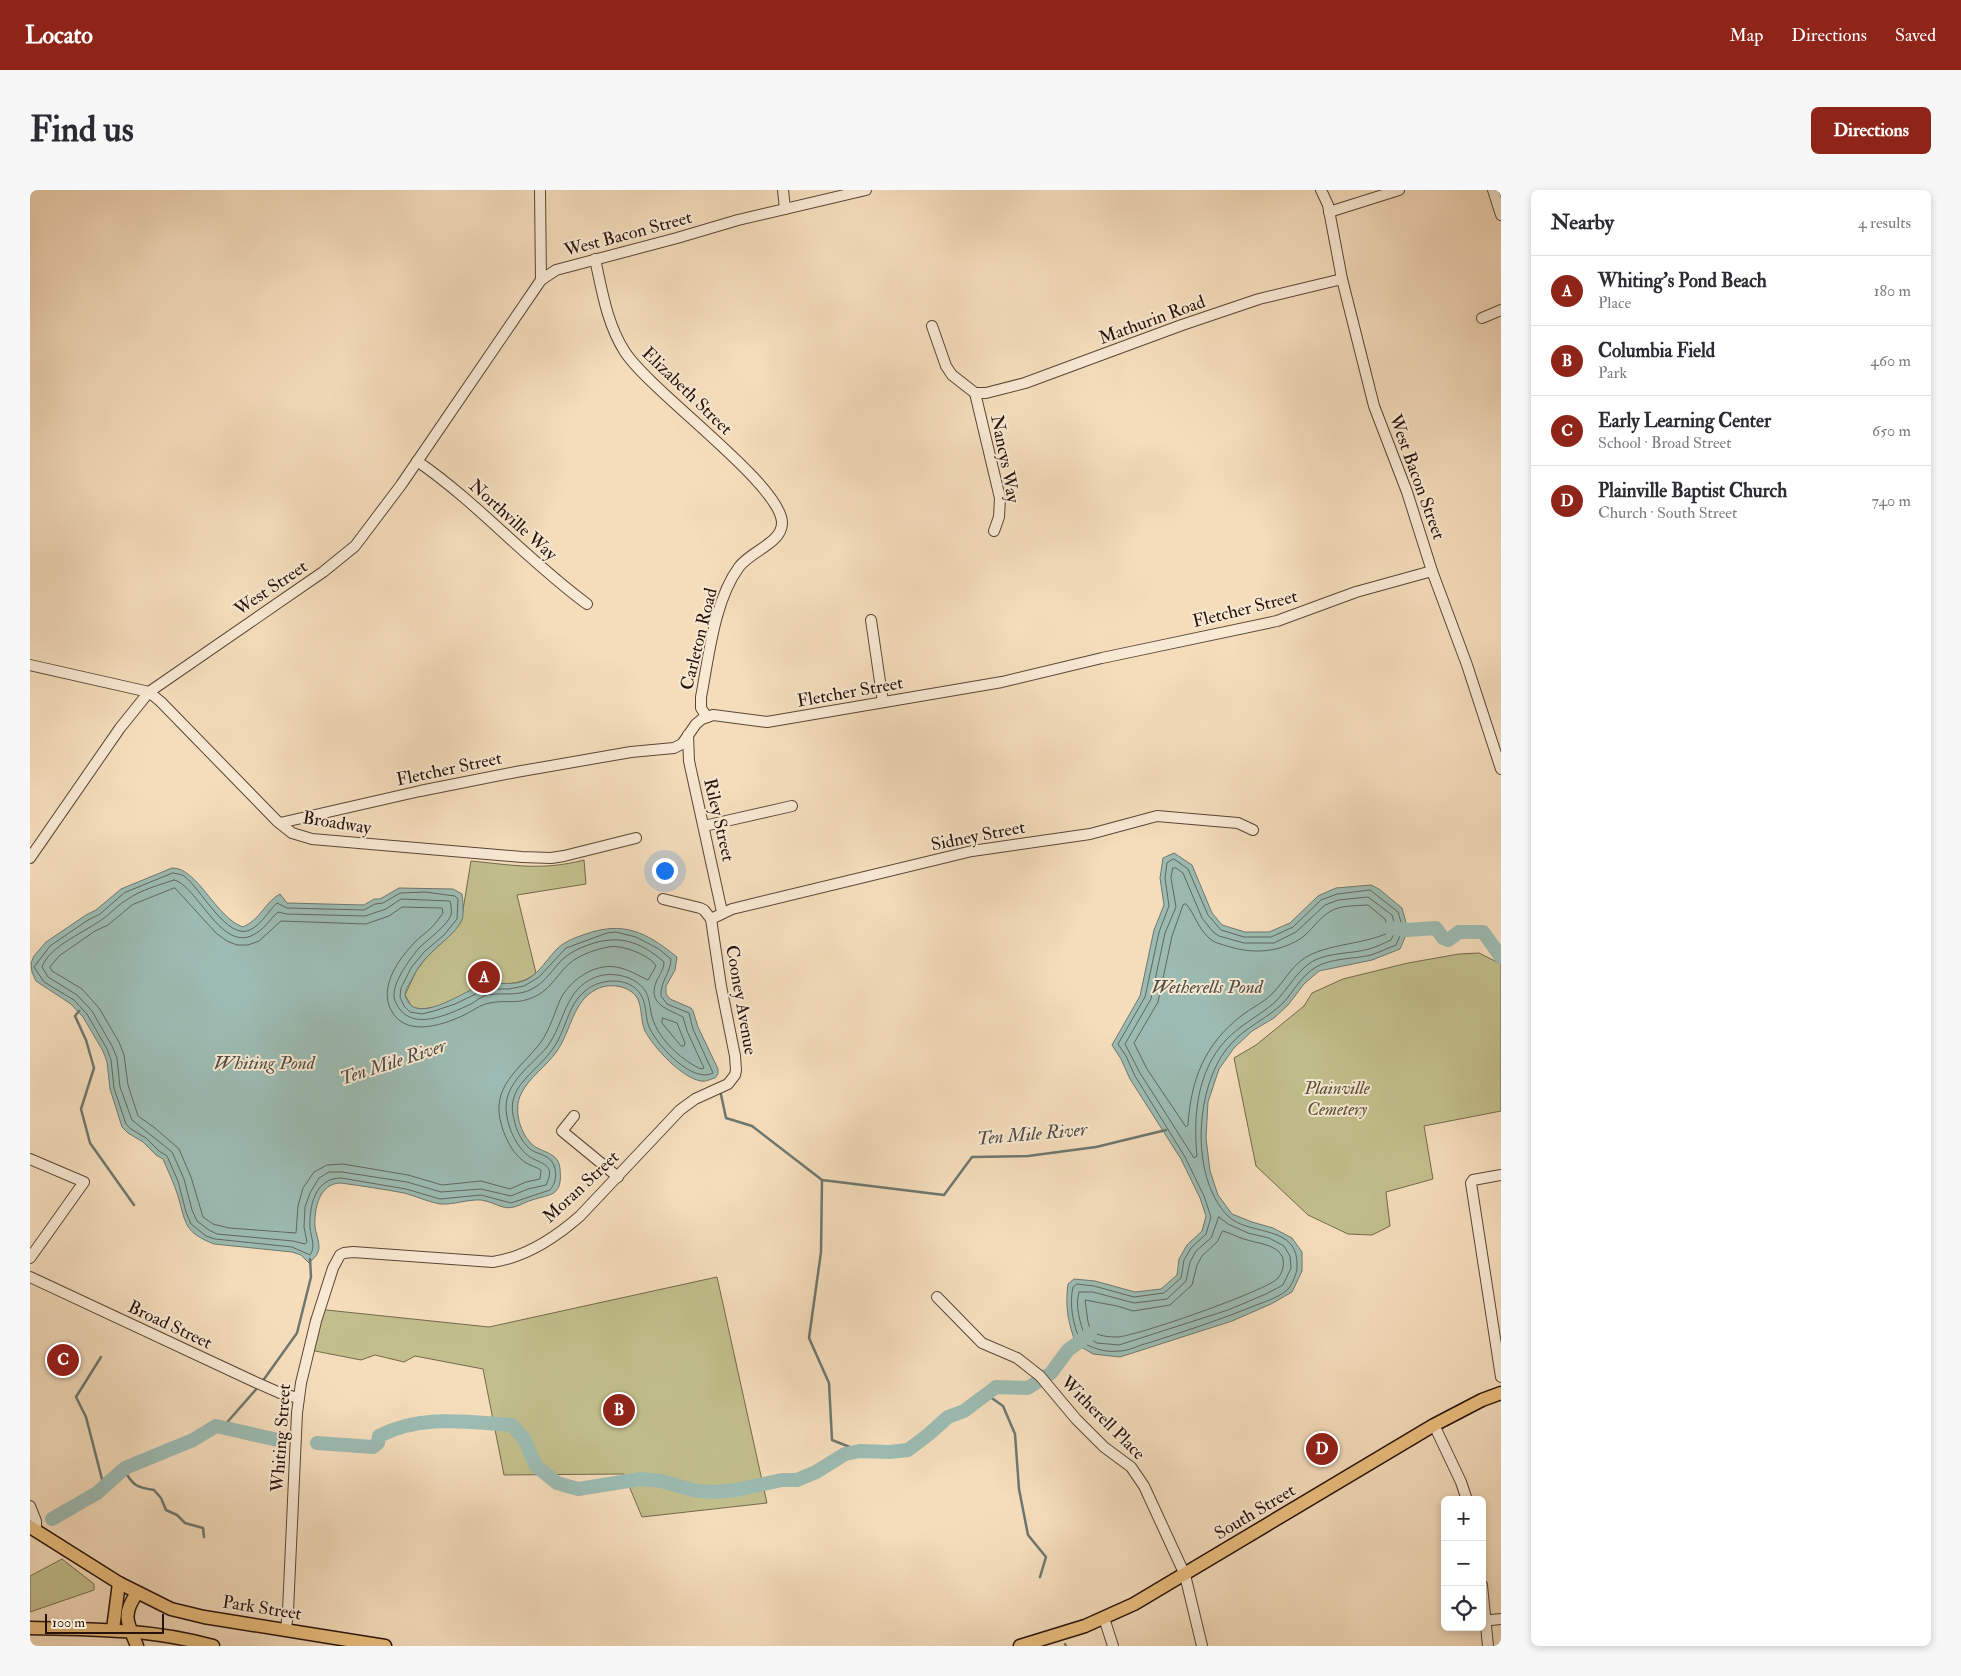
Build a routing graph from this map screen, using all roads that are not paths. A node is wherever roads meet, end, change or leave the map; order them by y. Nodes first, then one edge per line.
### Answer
1 (540, 190) edge
2 (783, 190) edge
3 (866, 190) edge
4 (1322, 190) edge
5 (1399, 190) edge
6 (1494, 190) edge
7 (785, 209) junction
8 (1328, 212) junction
9 (1501, 215) edge
10 (595, 259) junction
11 (1342, 279) junction
12 (541, 280) junction
13 (1501, 310) edge
14 (1482, 318) dead end
15 (511, 325) joint
16 (932, 326) dead end
17 (975, 393) junction
18 (417, 461) junction
19 (781, 530) joint
20 (994, 531) dead end
21 (1432, 571) junction
22 (587, 604) dead end
23 (871, 620) dead end
24 (30, 665) edge
25 (148, 692) junction
26 (883, 702) junction
27 (707, 716) junction
28 (688, 735) junction
29 (1501, 769) edge
30 (792, 806) dead end
31 (280, 823) junction
32 (704, 826) junction
33 (1253, 830) dead end
34 (636, 838) dead end
35 (30, 858) edge
36 (663, 898) dead end
37 (722, 912) junction
38 (711, 919) junction
39 (680, 1110) joint
40 (574, 1116) dead end
41 (30, 1159) edge
42 (1501, 1175) edge
43 (618, 1177) junction
44 (340, 1255) joint
45 (30, 1258) edge
46 (30, 1277) edge
47 (938, 1297) dead end
48 (1501, 1377) edge
49 (1501, 1393) edge
50 (298, 1398) junction
51 (1434, 1425) junction
52 (1465, 1496) edge
53 (30, 1506) edge
54 (33, 1529) edge
55 (1185, 1575) junction
56 (119, 1583) junction
57 (137, 1593) junction
58 (1104, 1618) junction
59 (1501, 1619) edge
60 (1486, 1621) edge
61 (30, 1628) edge
62 (113, 1629) junction
63 (286, 1629) junction
64 (132, 1631) junction
65 (1486, 1631) edge
66 (138, 1646) edge
67 (213, 1646) edge
68 (385, 1646) edge
69 (1020, 1646) edge
70 (1113, 1646) edge
71 (1202, 1646) edge
72 (1488, 1646) edge

1 - 12 street
2 - 7 street
3 - 7 street, West Bacon Street
4 - 8 street, West Bacon Street
5 - 8 street
6 - 9 street
7 - 10 street, West Bacon Street
8 - 11 street, West Bacon Street
10 - 12 street, West Bacon Street
10 - 19 street, Elizabeth Street
11 - 17 street, Mathurin Road
11 - 21 street, West Bacon Street
12 - 15 street, West Bacon Street
13 - 14 street
15 - 18 street, West Street
16 - 17 street
17 - 20 street, Nancys Way
18 - 22 street, Northville Way
18 - 25 street, West Street
19 - 27 street, Carleton Road
21 - 26 street, Fletcher Street
21 - 29 street, West Bacon Street
23 - 26 street
24 - 25 street, Broadway
25 - 31 street, Broadway
25 - 35 street, West Street
26 - 27 street, Fletcher Street
27 - 28 street, Fletcher Street
28 - 31 street, Fletcher Street
28 - 32 street, Riley Street
30 - 32 street
31 - 34 street, Broadway
32 - 37 street, Riley Street
33 - 37 street, Sidney Street
36 - 38 street
37 - 38 street, Sidney Street
38 - 39 street, Cooney Avenue
39 - 43 street, Moran Street
40 - 43 street
41 - 45 street
42 - 48 street
43 - 44 street, Moran Street
44 - 50 street, Whiting Street
46 - 50 street, Broad Street
47 - 55 street, Witherell Place
49 - 51 main road, South Street
50 - 63 street, Whiting Street
51 - 52 street
51 - 55 main road, South Street
53 - 54 street
54 - 56 main road, Park Street
55 - 58 main road, South Street
55 - 71 street, Witherell Place
56 - 57 main road, Park Street
56 - 62 main road
57 - 63 main road, Park Street
57 - 64 main road
58 - 69 main road, South Street
58 - 70 street
59 - 60 street
61 - 62 main road
62 - 64 main road
63 - 68 main road, Park Street
64 - 66 main road
64 - 67 main road
65 - 72 street

